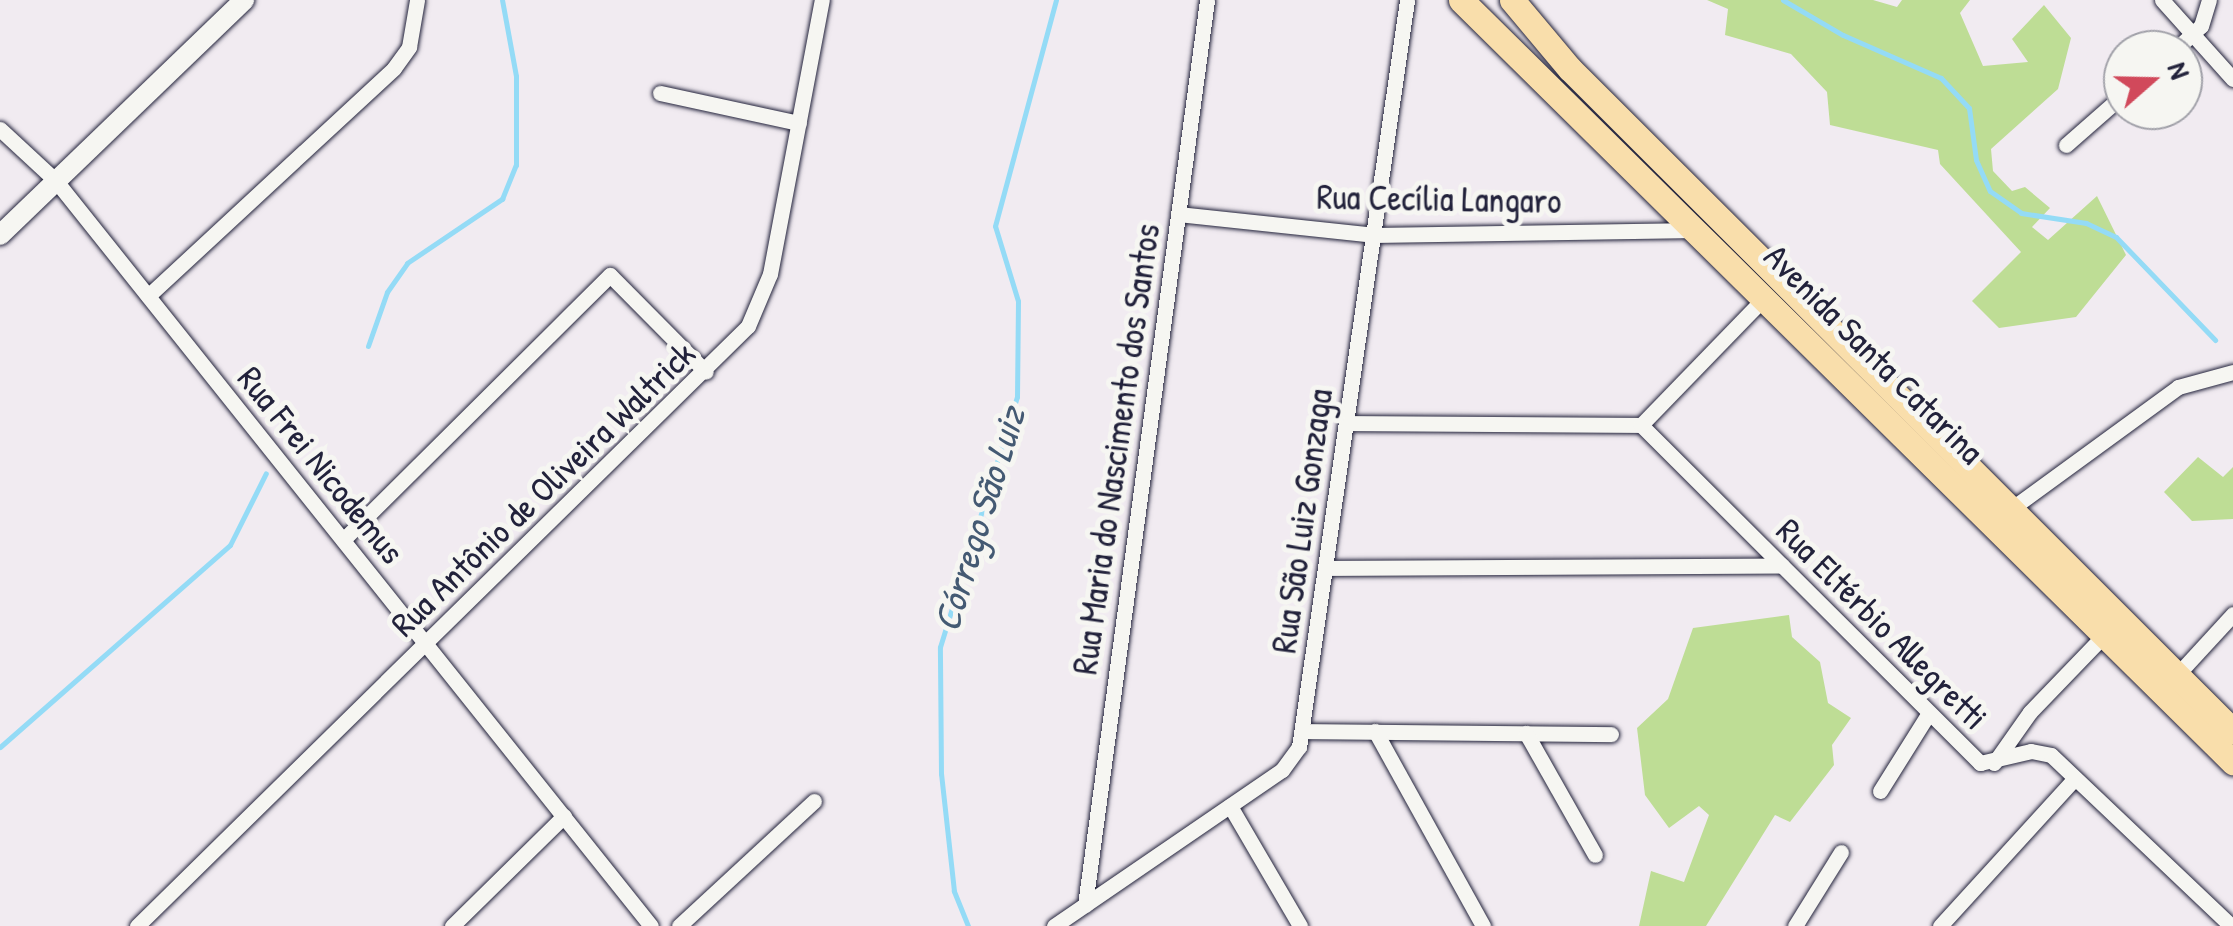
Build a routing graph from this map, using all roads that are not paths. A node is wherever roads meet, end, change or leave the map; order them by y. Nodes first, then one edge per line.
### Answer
1 (244, 0) edge
2 (417, 0) edge
3 (822, 0) edge
4 (1207, 0) edge
5 (1407, 0) edge
6 (1462, 0) edge
7 (2162, 0) edge
8 (2209, 0) edge
9 (1516, 1) edge
10 (2188, 30) edge
11 (2194, 30) edge
12 (2203, 47) edge
13 (2233, 78) edge
14 (660, 93) dead end
15 (2103, 113) edge
16 (799, 123) junction
17 (0, 129) edge
18 (2066, 145) dead end
19 (56, 181) junction
20 (1178, 214) junction
21 (1699, 230) junction
22 (0, 235) edge
23 (1373, 235) junction
24 (148, 296) junction
25 (1766, 296) junction
26 (706, 372) junction
27 (2233, 372) edge
28 (1346, 423) junction
29 (1641, 425) junction
30 (2011, 509) junction
31 (343, 540) junction
32 (1782, 566) junction
33 (1326, 568) junction
34 (2233, 614) edge
35 (2105, 634) junction
36 (426, 644) junction
37 (2177, 675) junction
38 (1929, 713) junction
39 (1303, 730) junction
40 (2233, 731) edge
41 (1376, 732) junction
42 (1526, 733) junction
43 (1611, 734) dead end
44 (2233, 762) edge
45 (1994, 763) junction
46 (2075, 778) junction
47 (1880, 791) dead end
48 (814, 801) dead end
49 (1230, 806) junction
50 (564, 816) junction
51 (1841, 852) dead end
52 (1596, 856) dead end
53 (1085, 905) junction
54 (1073, 921) edge
55 (137, 926) edge
56 (452, 926) edge
57 (652, 926) edge
58 (680, 926) edge
59 (1054, 926) edge
60 (1300, 926) edge
61 (1483, 926) edge
62 (1794, 926) edge
63 (1940, 926) edge
64 (2231, 926) edge

1 - 19 street
2 - 24 street
3 - 16 street, Rua Antônio de Oliveira Waltrick
4 - 20 street, Rua Maria do Nascimento dos Santos
5 - 23 street, Rua São Luiz Gonzaga
6 - 21 main road, Avenida Santa Catarina
7 - 10 street
8 - 11 street
9 - 30 main road, Avenida Santa Catarina
12 - 13 street
14 - 16 street
15 - 18 street
16 - 26 street, Rua Antônio de Oliveira Waltrick
17 - 19 street, Rua Frei Nicodemus
19 - 22 street
19 - 24 street, Rua Frei Nicodemus
20 - 23 street, Rua Cecília Langaro
20 - 53 street, Rua Maria do Nascimento dos Santos
21 - 23 street, Rua Cecília Langaro
21 - 25 main road, Avenida Santa Catarina
23 - 28 street, Rua São Luiz Gonzaga
24 - 31 street, Rua Frei Nicodemus
25 - 29 street
25 - 35 main road, Avenida Santa Catarina
26 - 31 street
26 - 36 street, Rua Antônio de Oliveira Waltrick
27 - 30 street
28 - 29 street
28 - 33 street, Rua São Luiz Gonzaga
29 - 32 street, Rua Eltérbio Allegretti
30 - 37 main road, Avenida Santa Catarina
31 - 36 street, Rua Frei Nicodemus
32 - 33 street
32 - 38 street, Rua Eltérbio Allegretti
33 - 39 street, Rua São Luiz Gonzaga
34 - 37 street
35 - 44 main road, Avenida Santa Catarina
35 - 45 street
36 - 50 street, Rua Frei Nicodemus
36 - 55 street, Rua Antônio de Oliveira Waltrick
37 - 40 main road, Avenida Santa Catarina
38 - 45 street, Rua Eltérbio Allegretti
38 - 47 street
39 - 41 street
39 - 49 street, Rua São Luiz Gonzaga
41 - 42 street
41 - 61 street
42 - 43 street
42 - 52 street
45 - 46 street, Rua Eltérbio Allegretti
46 - 63 street
46 - 64 street, Rua Eltérbio Allegretti
48 - 58 street
49 - 53 street, Rua São Luiz Gonzaga
49 - 60 street
50 - 56 street
50 - 57 street, Rua Frei Nicodemus
51 - 62 street
53 - 54 street, Rua São Luiz Gonzaga
54 - 59 street, Rua São Luiz Gonzaga

